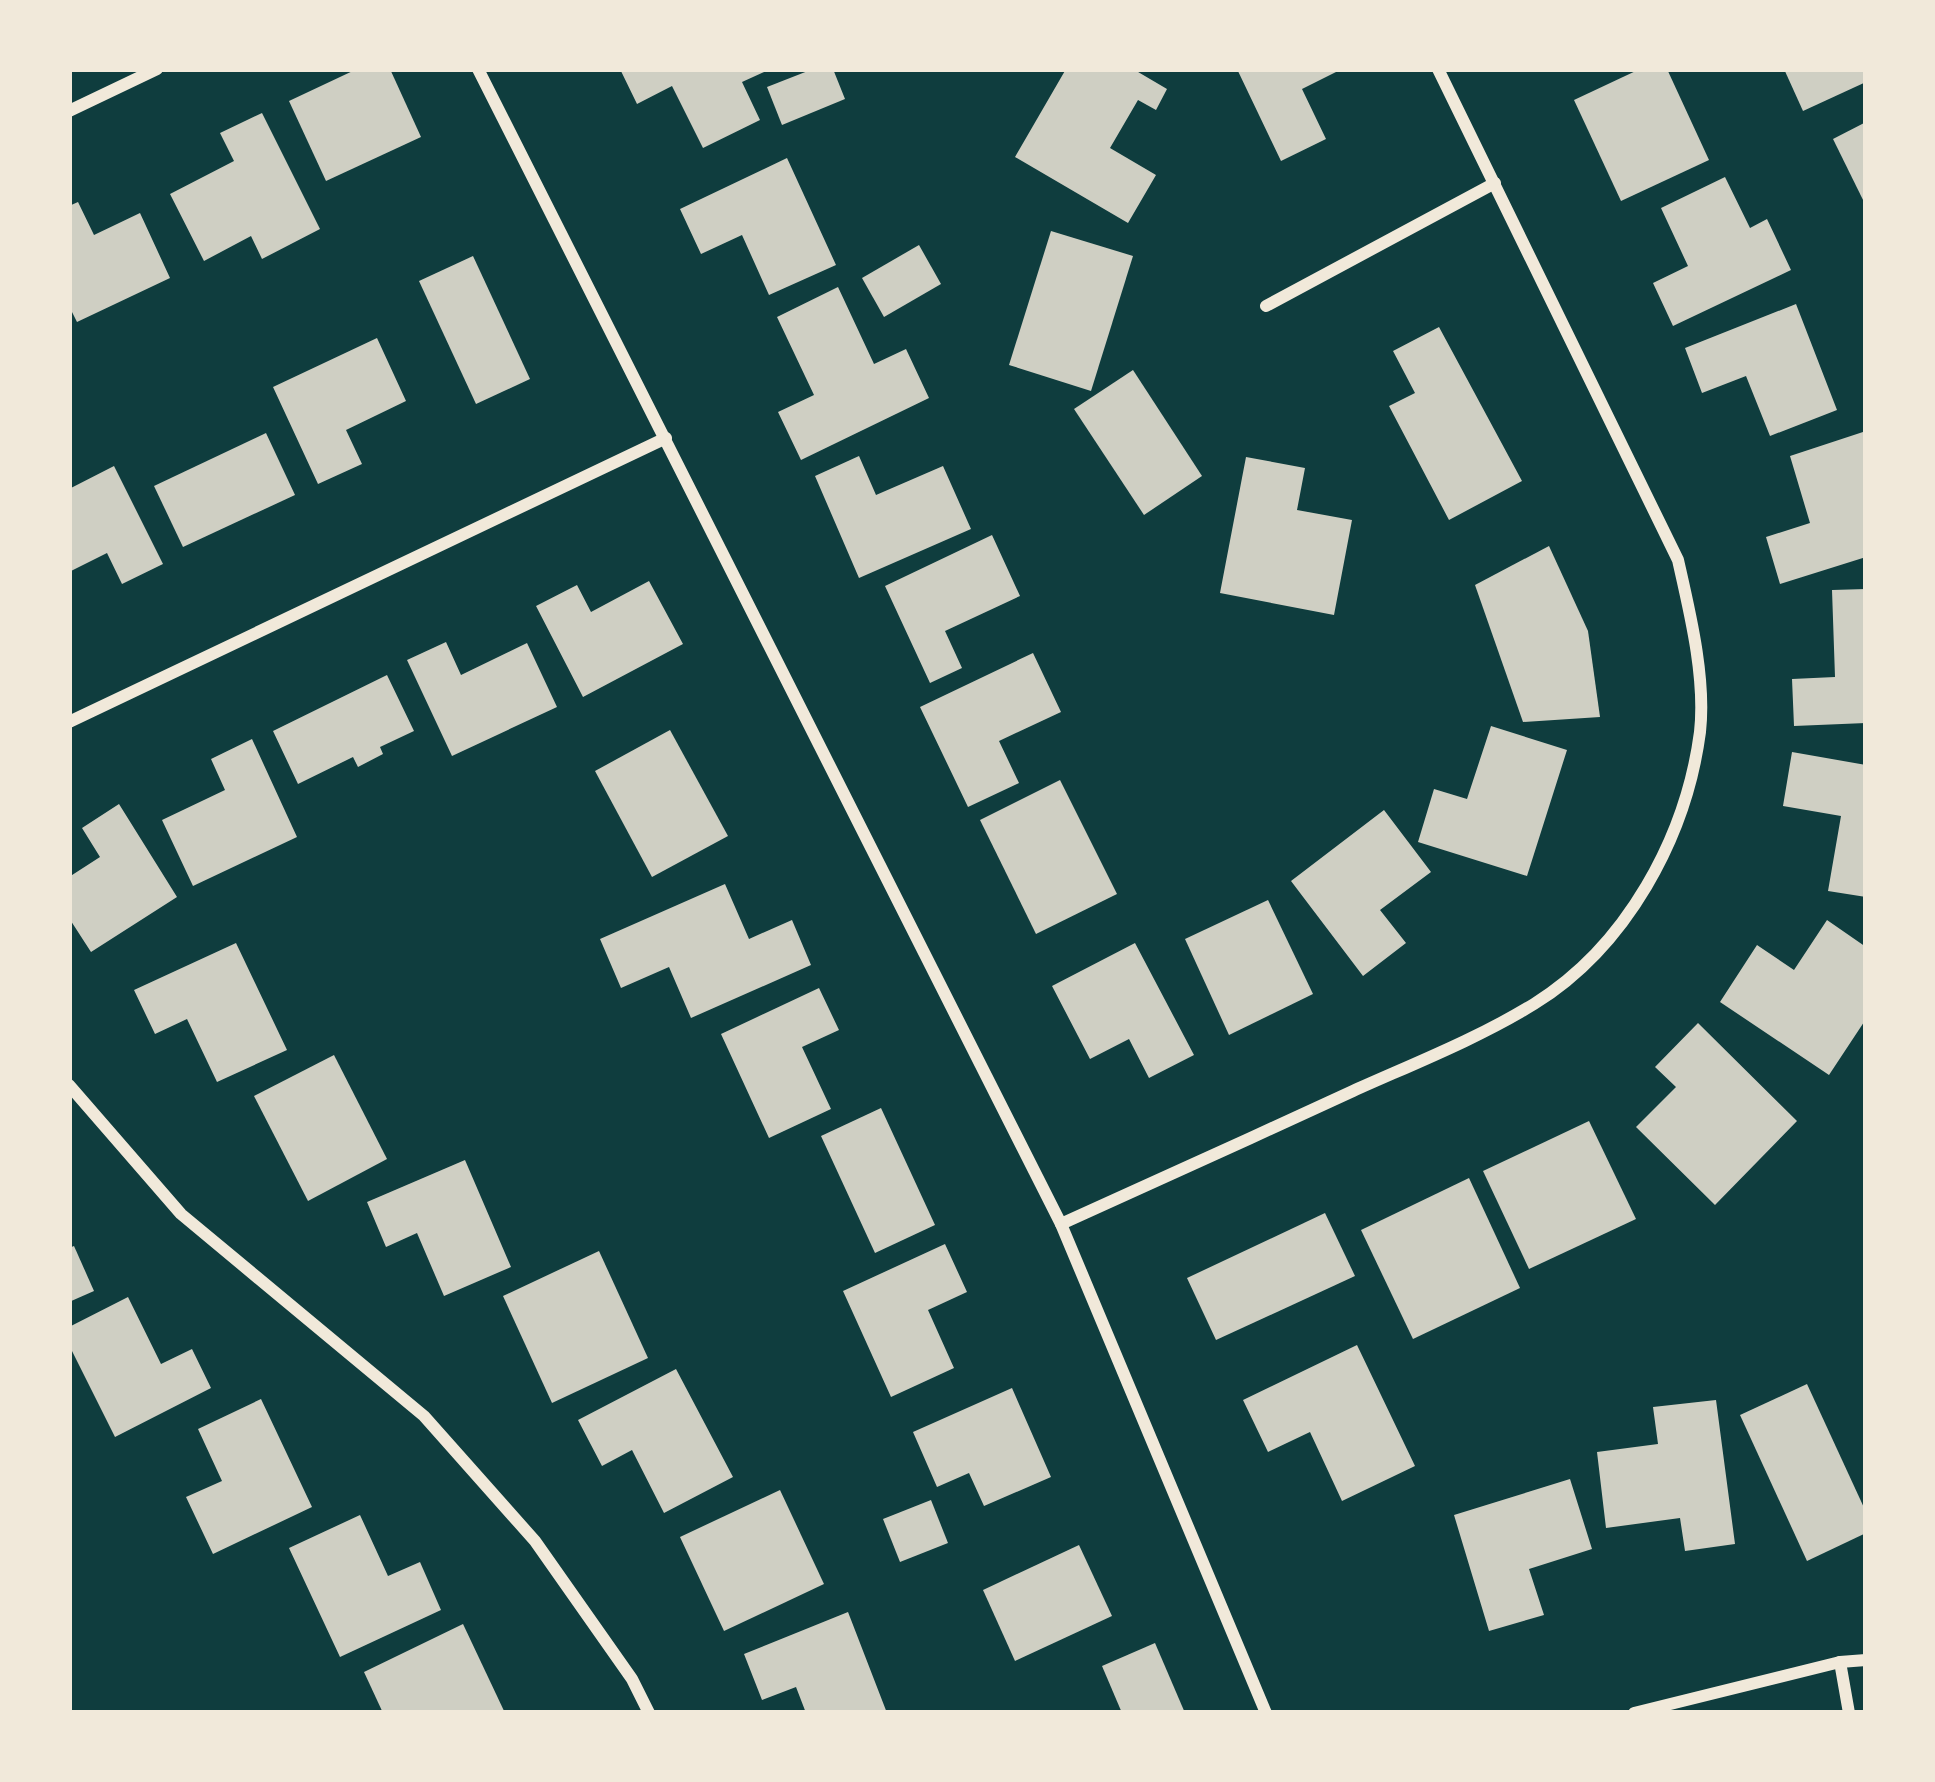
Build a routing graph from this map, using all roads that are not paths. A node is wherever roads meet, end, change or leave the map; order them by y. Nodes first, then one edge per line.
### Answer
1 (157, 69) edge
2 (478, 69) edge
3 (1438, 69) edge
4 (69, 111) edge
5 (1495, 183) junction
6 (1266, 306) dead end
7 (666, 438) junction
8 (69, 722) edge
9 (69, 1084) edge
10 (1061, 1224) junction
11 (1866, 1660) edge
12 (1840, 1662) junction
13 (650, 1713) edge
14 (1266, 1713) edge
15 (1634, 1713) edge
16 (1849, 1713) edge

1 - 4 street
2 - 7 street
3 - 5 street
5 - 6 street
5 - 10 street
7 - 8 street
7 - 10 street
9 - 13 street
10 - 14 street
11 - 12 street
12 - 15 street
12 - 16 street

